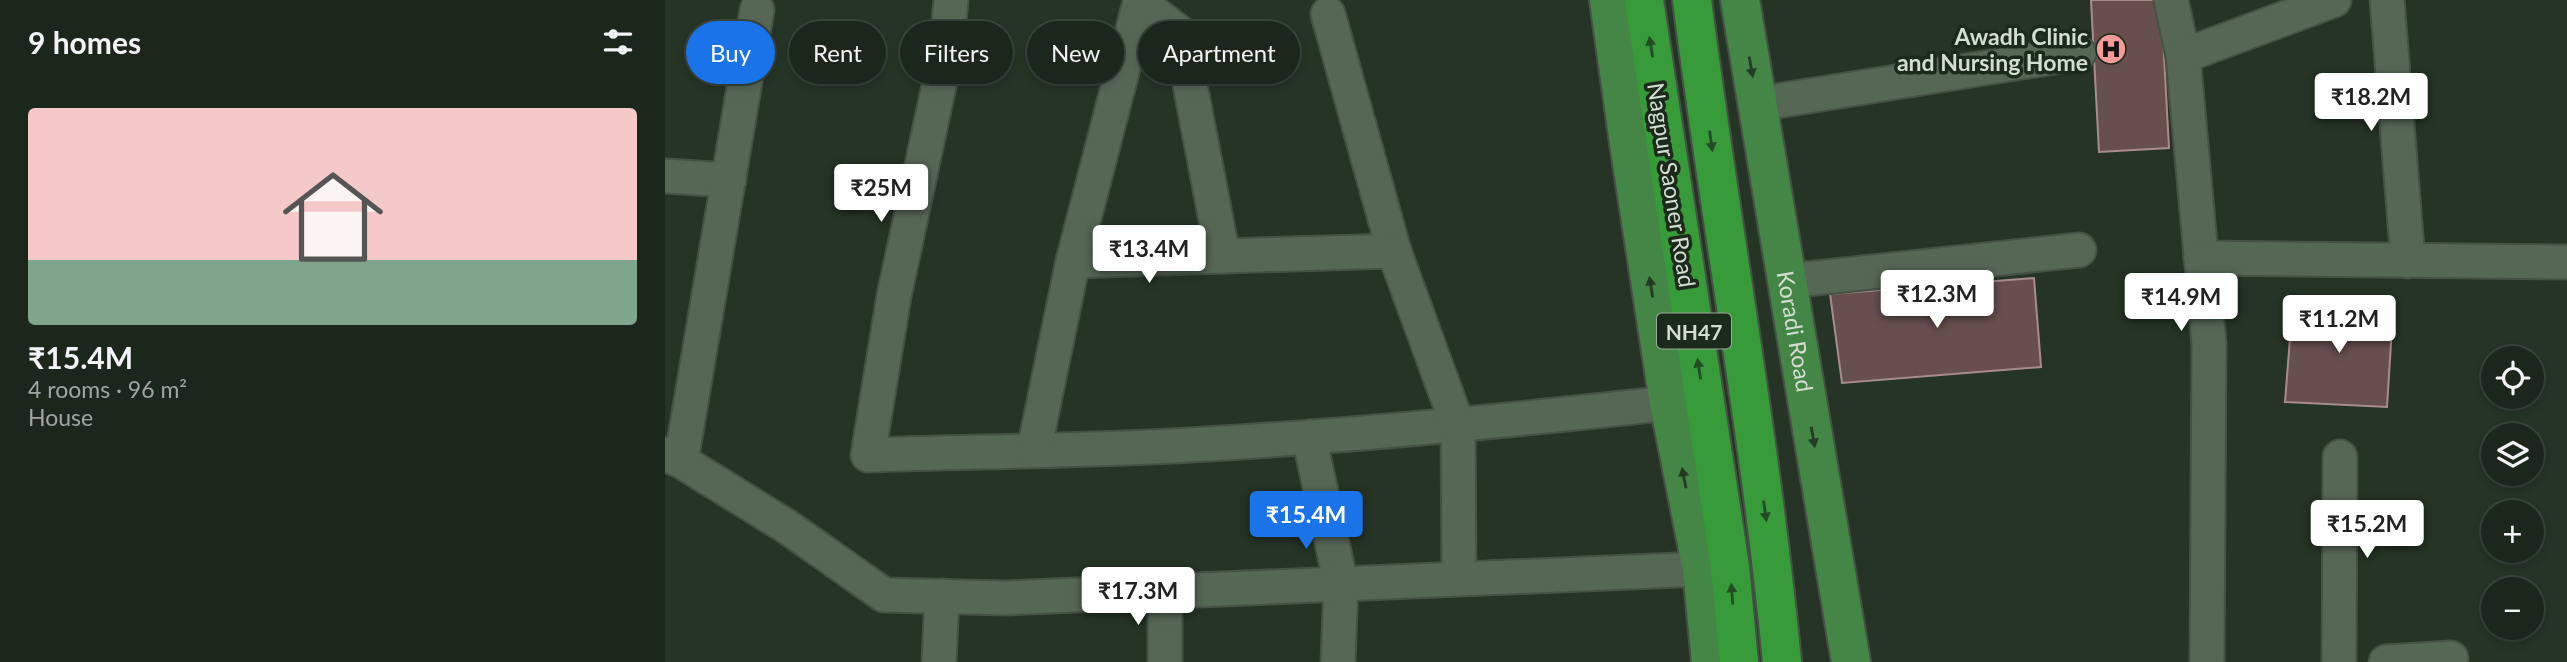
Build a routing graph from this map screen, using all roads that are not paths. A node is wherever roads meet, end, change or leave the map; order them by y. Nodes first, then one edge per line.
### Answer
1 (951, 0) edge
2 (1609, 0) edge
3 (1644, 0) edge
4 (1692, 0) edge
5 (1740, 0) edge
6 (2171, 0) edge
7 (2334, 0) edge
8 (2387, 0) edge
9 (757, 10) dead end
10 (1328, 14) dead end
11 (2079, 53) dead end
12 (2183, 56) junction
13 (1757, 104) junction
14 (665, 176) edge
15 (729, 180) junction
16 (2079, 250) dead end
17 (1394, 251) junction
18 (1223, 256) junction
19 (2201, 258) junction
20 (1073, 261) junction
21 (2408, 261) junction
22 (2567, 262) edge
23 (1787, 281) junction
24 (1669, 403) junction
25 (1458, 426) junction
26 (1309, 436) junction
27 (1034, 450) junction
28 (673, 457) edge
29 (2340, 457) dead end
30 (1702, 569) junction
31 (1459, 578) junction
32 (1341, 584) junction
33 (1165, 591) junction
34 (942, 596) junction
35 (2451, 658) dead end
36 (939, 662) edge
37 (1165, 662) edge
38 (1338, 662) edge
39 (1711, 662) edge
40 (1739, 662) edge
41 (1782, 662) edge
42 (1851, 662) edge
43 (2207, 662) edge
44 (2339, 662) edge
45 (2386, 662) edge

1 - 27 street
24 -> 2 main road
40 -> 3 highway, Nagpur Saoner Road / NH47
4 -> 41 highway, Nagpur Saoner Road / NH47
5 -> 13 main road, Koradi Road
6 - 12 street
7 - 12 street
8 - 21 street
9 - 15 street
10 - 17 street
11 - 13 street
12 - 19 street
13 - 23 main road, Koradi Road
14 - 15 street
15 - 28 street
16 - 23 street
17 - 18 street
17 - 25 street
18 - 20 street
18 - 20 street
19 - 21 street
19 - 43 street
20 - 27 street
21 - 22 street
23 -> 42 main road, Koradi Road
24 - 25 street
30 -> 24 main road
25 - 26 street
25 - 31 street
26 - 27 street
26 - 32 street
28 - 34 street
29 - 44 street
30 - 31 street
30 - 39 main road
31 - 32 street
32 - 33 street
32 - 38 street
33 - 34 street
33 - 37 street
34 - 36 street
35 - 45 street

